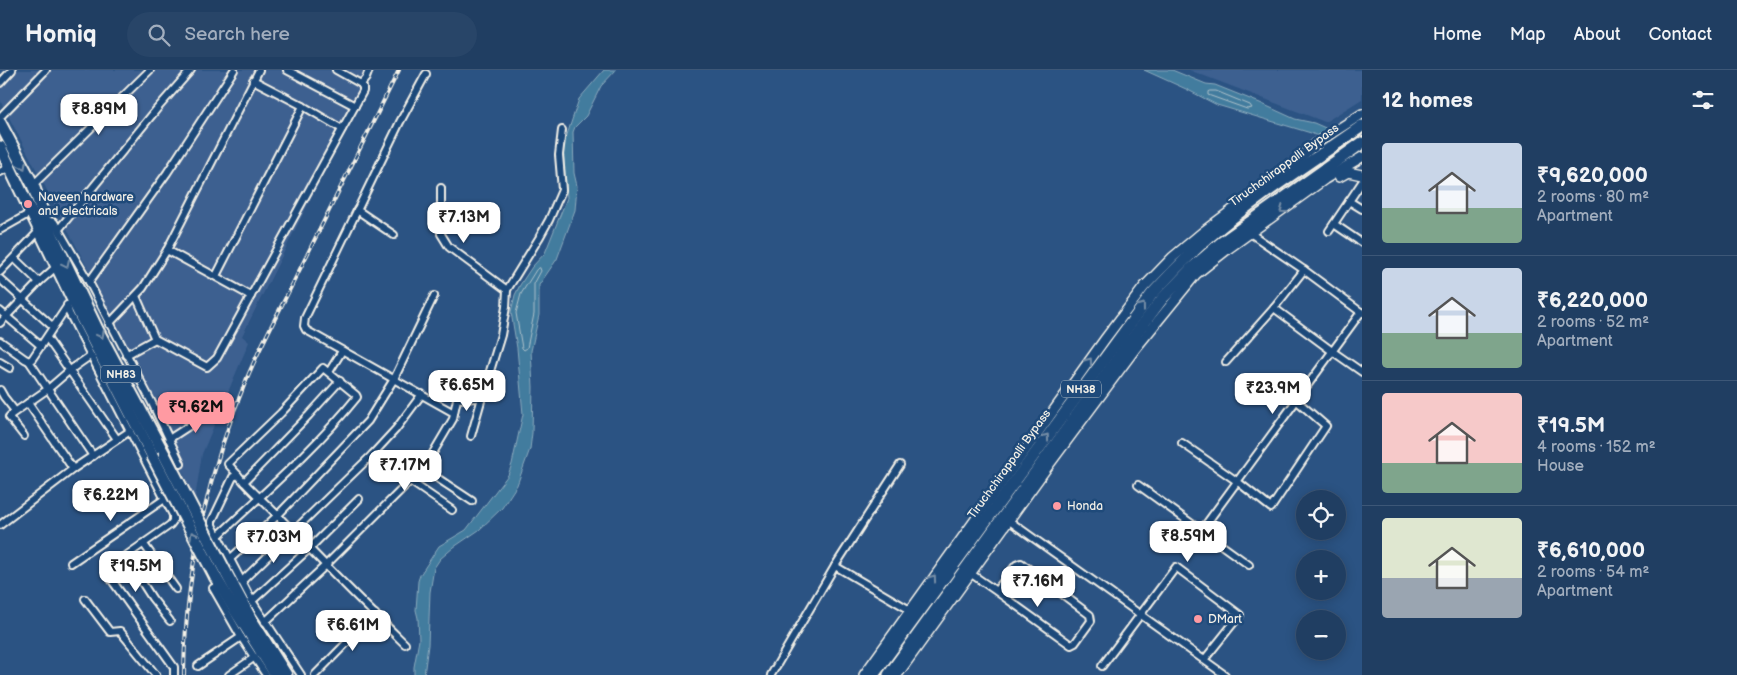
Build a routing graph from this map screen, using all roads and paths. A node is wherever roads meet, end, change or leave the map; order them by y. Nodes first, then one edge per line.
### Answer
1 (12, 70) edge
2 (46, 70) edge
3 (150, 70) edge
4 (191, 70) edge
5 (234, 70) edge
6 (259, 70) edge
7 (287, 70) edge
8 (336, 70) edge
9 (369, 70) edge
10 (426, 74) dead end
11 (254, 80) junction
12 (0, 83) edge
13 (361, 84) junction
14 (303, 106) junction
15 (355, 106) junction
16 (1362, 114) edge
17 (0, 117) edge
18 (0, 123) edge
19 (1362, 126) edge
20 (342, 129) junction
21 (562, 130) dead end
22 (1362, 144) edge
23 (0, 146) edge
24 (1362, 157) edge
25 (5, 170) edge
26 (1362, 175) edge
27 (1362, 182) edge
28 (33, 186) junction
29 (441, 188) dead end
30 (1309, 191) junction
31 (1350, 200) junction
32 (1362, 209) edge
33 (357, 210) junction
34 (32, 212) junction
35 (1334, 224) junction
36 (43, 225) junction
37 (0, 230) edge
38 (1329, 231) dead end
39 (56, 233) junction
40 (1250, 233) junction
41 (394, 235) dead end
42 (1362, 243) edge
43 (167, 250) junction
44 (14, 258) junction
45 (57, 266) junction
46 (1304, 270) junction
47 (0, 272) edge
48 (216, 276) junction
49 (0, 279) edge
50 (39, 282) junction
51 (89, 282) junction
52 (507, 290) junction
53 (136, 296) junction
54 (251, 296) junction
55 (434, 296) dead end
56 (23, 299) junction
57 (70, 303) junction
58 (1274, 308) junction
59 (0, 311) edge
60 (1362, 312) edge
61 (6, 317) junction
62 (0, 323) edge
63 (109, 324) junction
64 (53, 327) junction
65 (47, 338) junction
66 (155, 339) junction
67 (0, 341) edge
68 (41, 346) junction
69 (342, 351) junction
70 (1332, 351) junction
71 (126, 355) junction
72 (90, 356) junction
73 (29, 361) junction
74 (0, 362) edge
75 (1226, 362) dead end
76 (10, 368) dead end
77 (70, 370) junction
78 (329, 372) junction
79 (1362, 372) edge
80 (394, 379) junction
81 (340, 381) junction
82 (48, 389) junction
83 (0, 390) edge
84 (422, 394) junction
85 (483, 394) junction
86 (1296, 400) junction
87 (28, 402) junction
88 (15, 411) junction
89 (212, 411) dead end
90 (454, 413) junction
91 (130, 431) junction
92 (24, 436) dead end
93 (471, 436) dead end
94 (117, 439) junction
95 (169, 439) junction
96 (1182, 443) dead end
97 (372, 455) junction
98 (93, 456) junction
99 (181, 464) dead end
100 (900, 465) dead end
101 (422, 468) junction
102 (74, 469) junction
103 (238, 475) junction
104 (244, 482) junction
105 (409, 482) junction
106 (1238, 482) junction
107 (1138, 485) dead end
108 (260, 496) junction
109 (163, 500) junction
110 (359, 500) dead end
111 (472, 501) dead end
112 (452, 510) dead end
113 (278, 515) junction
114 (1008, 520) junction
115 (0, 525) edge
116 (293, 531) junction
117 (1201, 531) junction
118 (218, 536) junction
119 (144, 543) junction
120 (310, 548) junction
121 (125, 556) junction
122 (230, 559) junction
123 (71, 563) dead end
124 (326, 565) junction
125 (1249, 565) dead end
126 (835, 566) junction
127 (970, 573) junction
128 (241, 582) junction
129 (213, 588) dead end
130 (176, 589) dead end
131 (996, 590) junction
132 (84, 599) dead end
133 (252, 601) junction
134 (910, 610) junction
135 (375, 614) junction
136 (1140, 614) junction
137 (170, 620) dead end
138 (265, 622) junction
139 (241, 637) junction
140 (405, 644) dead end
141 (255, 657) junction
142 (1204, 660) junction
143 (198, 666) dead end
144 (1102, 666) dead end
145 (156, 675) edge
146 (174, 675) edge
147 (229, 675) edge
148 (266, 675) edge
149 (276, 675) edge
150 (286, 675) edge
151 (300, 675) edge
152 (315, 675) edge
153 (771, 675) edge
154 (864, 675) edge
155 (873, 675) edge
156 (889, 675) edge
157 (897, 675) edge
158 (1226, 675) edge

1 - 12 street
2 - 17 street
3 - 28 street
4 - 39 street
5 - 51 street
6 - 11 street
7 - 15 street
8 - 13 street
9 - 13 street
10 - 33 street
11 - 14 street
11 - 43 street
13 - 15 street
14 - 20 street
14 - 48 street
15 - 20 street
134 -> 16 street
18 -> 28 highway, NH83
155 -> 19 highway, Tiruchchirappalli Bypass / NH38
20 - 54 street
21 - 52 street
22 - 156 highway, Tiruchchirappalli Bypass / NH38
23 - 25 highway, NH83
24 - 30 street
25 - 34 highway, NH83
26 - 30 street
27 - 31 street
28 - 36 highway, NH83
29 - 52 street
30 -> 40 street
31 - 32 street
31 - 35 street
33 - 41 street
33 - 69 street
34 - 36 highway, NH83
34 - 37 street
35 - 38 street
35 - 42 street
36 - 39 highway, NH83
36 - 44 street
36 - 45 highway, NH83
39 - 51 street
39 -> 150 highway, NH83, bridge
40 - 46 street
40 - 114 street
43 - 48 street
43 - 53 street
44 - 47 street
44 - 50 street
45 - 50 street
45 - 57 highway, NH83
46 - 58 street
46 - 60 street
48 - 54 street
49 - 56 street
50 - 56 street
51 - 63 street
52 - 85 street
53 - 63 street
53 - 66 street
54 - 66 street
55 - 80 street
56 - 61 street
56 - 64 street
57 - 64 street
57 - 72 street
149 -> 57 highway, NH83, bridge
58 - 70 street
58 - 75 street
59 - 61 street
60 - 70 street
61 - 62 street
61 - 68 street
63 - 71 street
64 - 65 street
65 - 68 street
65 - 77 street
66 - 71 street
67 - 73 street
68 - 73 street
69 - 78 street
69 - 80 street
70 - 79 street
70 - 86 street
71 - 95 street
72 - 77 street
72 - 91 street
73 - 82 street
74 - 76 street
77 - 82 street
77 - 94 street
78 - 81 street
78 - 103 street
80 - 84 street
80 - 113 street
81 - 104 street
81 - 108 street
82 - 87 street
82 - 98 street
83 - 88 street
84 - 90 street
84 - 97 street
85 - 90 street
85 - 93 street
86 - 106 street
86 - 106 street
87 - 88 street
87 - 102 street
88 - 92 street
89 - 95 street
90 - 101 street
91 - 94 street
91 - 109 street
94 - 98 street
95 - 99 street
96 - 106 street
97 - 105 street
97 - 116 street
98 - 102 street
100 - 126 street
101 - 105 street
101 - 111 street
102 - 115 street
103 - 104 street
103 - 118 street
104 - 108 street
105 - 112 street
105 - 124 street
106 - 117 street
107 - 117 street
108 - 113 street
108 - 118 street
109 - 119 street
109 - 123 street
110 - 120 street
113 - 116 street
113 - 122 street
114 - 127 street
114 - 136 street
116 - 120 street
116 - 128 street
117 - 125 street
118 - 122 street
119 - 121 street
119 - 130 street
120 - 124 street
120 - 133 street
121 - 137 street
121 - 146 street
122 - 128 street
124 - 135 street
124 - 138 street
126 - 134 street
126 - 153 street
127 - 131 street
127 - 157 street
128 - 133 street
129 - 139 street
131 - 131 street
132 - 145 street
133 - 138 street
134 - 154 street
135 - 140 street
135 - 152 street
136 - 142 street
136 - 142 street
136 - 144 street
138 - 151 street
139 - 141 street
139 - 143 street
141 - 147 street
141 - 148 street
142 - 158 street

